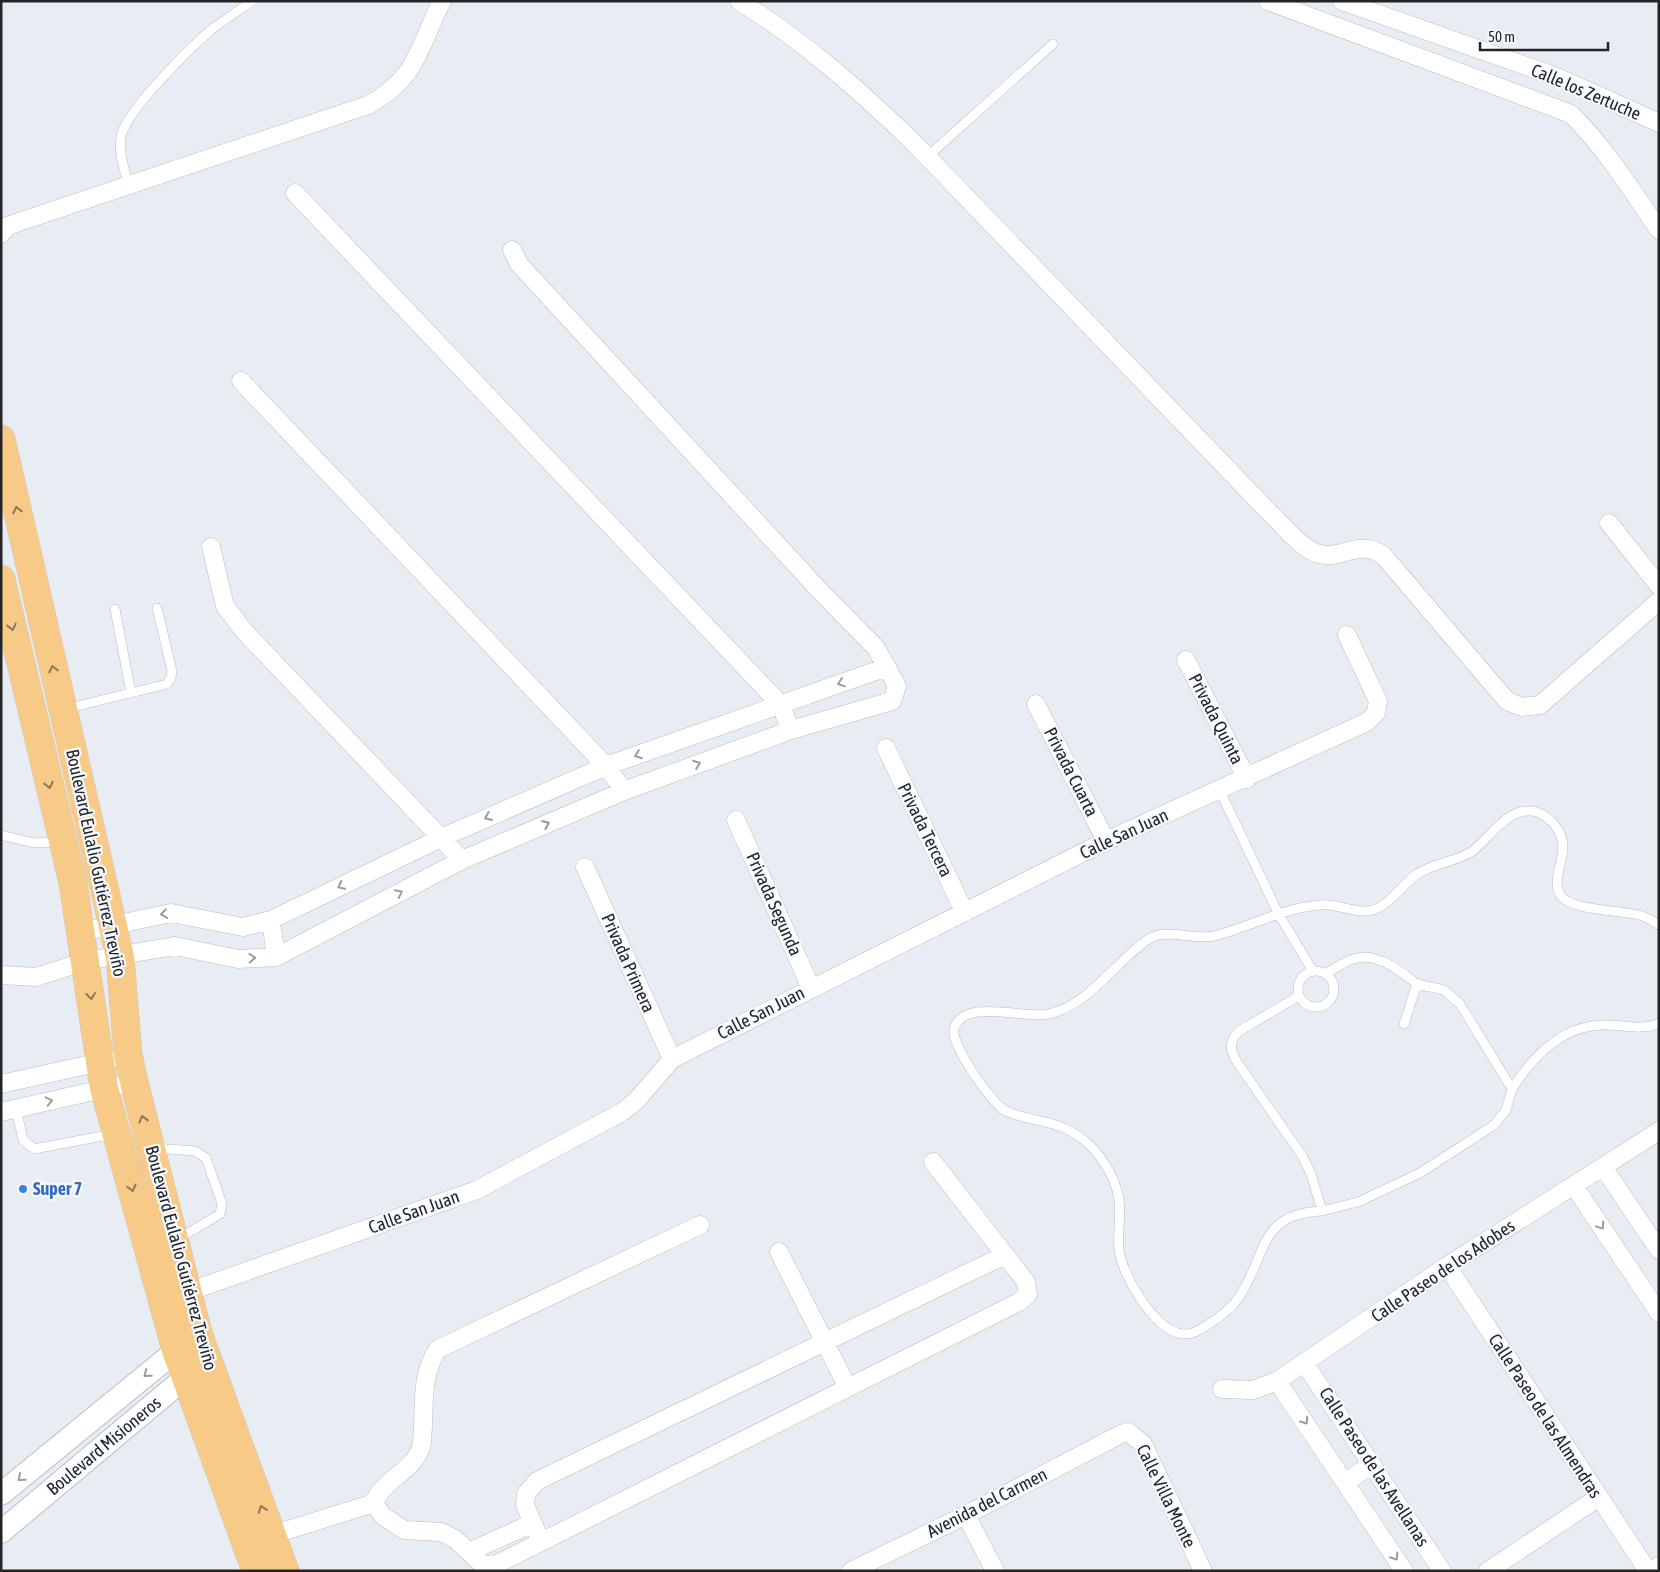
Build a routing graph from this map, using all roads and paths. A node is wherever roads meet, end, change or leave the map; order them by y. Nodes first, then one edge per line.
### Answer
1 (252, 1) edge
2 (442, 1) edge
3 (739, 1) edge
4 (1268, 1) edge
5 (1342, 1) edge
6 (1053, 44) dead end
7 (1659, 123) edge
8 (927, 157) junction
9 (129, 186) junction
10 (295, 193) dead end
11 (3, 228) edge
12 (1659, 230) edge
13 (512, 250) dead end
14 (241, 381) dead end
15 (1, 439) edge
16 (1609, 523) dead end
17 (211, 547) dead end
18 (1, 579) edge
19 (1659, 586) edge
20 (1659, 601) edge
21 (157, 608) dead end
22 (115, 609) dead end
23 (1347, 635) dead end
24 (1186, 660) dead end
25 (887, 667) junction
26 (131, 693) junction
27 (780, 704) junction
28 (1036, 704) dead end
29 (62, 709) junction
30 (790, 730) junction
31 (886, 748) dead end
32 (606, 766) junction
33 (1247, 779) junction
34 (624, 791) junction
35 (1220, 791) junction
36 (736, 820) dead end
37 (1, 835) edge
38 (441, 838) junction
39 (63, 841) junction
40 (1106, 841) junction
41 (462, 860) junction
42 (584, 867) dead end
43 (964, 912) junction
44 (1278, 915) junction
45 (270, 920) junction
46 (112, 925) junction
47 (1659, 925) edge
48 (81, 932) junction
49 (120, 956) junction
50 (276, 957) junction
51 (86, 961) junction
52 (1313, 971) junction
53 (1325, 974) junction
54 (1, 975) edge
55 (1417, 984) junction
56 (812, 988) junction
57 (1299, 996) junction
58 (1659, 1023) edge
59 (1404, 1024) dead end
60 (128, 1055) junction
61 (672, 1059) junction
62 (102, 1075) junction
63 (134, 1082) junction
64 (1, 1084) edge
65 (1512, 1089) junction
66 (9, 1110) edge
67 (1659, 1131) edge
68 (117, 1134) junction
69 (151, 1148) junction
70 (933, 1162) dead end
71 (1603, 1168) junction
72 (1574, 1186) junction
73 (1322, 1211) junction
74 (700, 1225) dead end
75 (174, 1241) junction
76 (1659, 1250) edge
77 (779, 1252) dead end
78 (1005, 1255) junction
79 (1447, 1266) junction
80 (188, 1292) junction
81 (162, 1301) junction
82 (1659, 1313) edge
83 (198, 1333) junction
84 (825, 1342) junction
85 (176, 1350) junction
86 (207, 1360) junction
87 (1305, 1364) junction
88 (185, 1378) junction
89 (1277, 1381) junction
90 (848, 1388) junction
91 (1222, 1389) dead end
92 (1121, 1434) joint
93 (1372, 1464) junction
94 (1346, 1482) junction
95 (1, 1494) edge
96 (1599, 1497) junction
97 (374, 1503) junction
98 (966, 1515) junction
99 (533, 1523) junction
100 (1, 1532) edge
101 (272, 1535) junction
102 (541, 1542) junction
103 (471, 1551) junction
104 (1652, 1565) edge
105 (256, 1571) edge
106 (285, 1571) edge
107 (851, 1571) edge
108 (995, 1571) edge
109 (1202, 1571) edge
110 (1404, 1571) edge
111 (1442, 1571) edge
112 (1488, 1571) edge

1 - 9 lane
2 - 9 street
3 - 8 street
4 - 12 street
5 - 7 street, Calle los Zertuche
6 - 8 lane
8 - 20 street
9 - 11 street
10 - 27 street
13 - 25 street
14 - 32 street
29 -> 15 main road, Boulevard Eulalio Gutiérrez Treviño
16 - 19 street
17 - 38 street
18 -> 39 main road, Boulevard Eulalio Gutiérrez Treviño
21 - 26 lane
22 - 26 lane
23 - 33 street, Calle San Juan
24 - 33 street, Privada Quinta
25 -> 27 street
25 - 30 street
26 - 29 lane
27 - 30 street
27 -> 32 street
28 - 40 street, Privada Cuarta
29 - 46 main road, Boulevard Eulalio Gutiérrez Treviño
34 -> 30 street
31 - 43 street, Privada Tercera
32 - 34 street
32 -> 38 street
33 - 35 street, Calle San Juan
41 -> 34 street
35 - 40 street, Calle San Juan
35 - 44 lane, Privada Quinta
36 - 56 street, Privada Segunda
37 - 39 lane
38 - 41 street
38 -> 45 street
39 - 48 main road, Boulevard Eulalio Gutiérrez Treviño
40 - 43 street, Calle San Juan
50 -> 41 street
42 - 61 street, Privada Primera
43 - 56 street, Calle San Juan
44 - 47 lane
44 - 52 lane, Privada Quinta
44 - 73 lane
45 -> 46 street
45 - 50 street
46 - 48 street
46 - 49 main road, Boulevard Eulalio Gutiérrez Treviño
48 - 51 main road, Boulevard Eulalio Gutiérrez Treviño
49 -> 50 street
49 - 51 street
49 - 60 main road, Boulevard Eulalio Gutiérrez Treviño
51 - 54 street
51 -> 62 main road, Boulevard Eulalio Gutiérrez Treviño
52 - 53 lane
52 - 57 lane
53 - 55 lane
53 - 57 lane
55 - 59 lane
55 - 65 lane
56 - 61 street, Calle San Juan
57 - 73 lane
58 - 65 lane
60 - 62 street
60 - 63 main road, Boulevard Eulalio Gutiérrez Treviño
61 - 80 street, Calle San Juan
62 - 63 street
62 - 64 street
66 -> 62 street
62 - 68 main road, Boulevard Eulalio Gutiérrez Treviño
69 -> 63 main road, Boulevard Eulalio Gutiérrez Treviño
65 - 73 lane
66 - 68 lane
67 - 71 street, Calle Paseo de los Adobes
68 -> 81 main road, Boulevard Eulalio Gutiérrez Treviño
69 - 75 main road, Boulevard Eulalio Gutiérrez Treviño
69 - 75 lane
70 - 78 street
71 - 72 street, Calle Paseo de los Adobes
71 - 76 street
72 - 79 street, Calle Paseo de los Adobes
72 -> 82 street
74 - 97 street
75 - 80 main road, Boulevard Eulalio Gutiérrez Treviño
77 - 84 street
78 - 84 street
78 - 90 street
79 - 87 street, Calle Paseo de los Adobes
79 - 96 street, Calle Paseo de las Almendras
80 - 81 street, Calle San Juan
80 - 83 main road, Boulevard Eulalio Gutiérrez Treviño
81 - 85 main road, Boulevard Eulalio Gutiérrez Treviño
83 - 85 street, Boulevard Misioneros
83 - 86 main road, Boulevard Eulalio Gutiérrez Treviño
84 - 90 street
84 - 99 street
85 - 88 main road, Boulevard Eulalio Gutiérrez Treviño
85 -> 95 street, Boulevard Misioneros
86 - 88 street, Boulevard Misioneros
101 -> 86 main road, Boulevard Eulalio Gutiérrez Treviño
87 - 89 street, Calle Paseo de los Adobes
87 - 93 street, Calle Paseo de las Avellanas
88 - 100 street, Boulevard Misioneros
88 - 105 main road, Boulevard Eulalio Gutiérrez Treviño
89 - 91 street, Calle Paseo de los Adobes
89 -> 94 street, Calle Paseo de las Avellanas
90 - 102 street
92 - 98 street, Avenida del Carmen
92 - 109 street, Calle Villa Monte
93 - 94 street
93 - 111 street, Calle Paseo de las Avellanas
94 -> 110 street, Calle Paseo de las Avellanas
96 - 104 street, Calle Paseo de las Almendras
96 - 112 street
97 - 101 street
97 - 103 street
98 - 107 street, Avenida del Carmen
98 - 108 street
99 - 102 street
99 - 103 street
101 - 106 main road, Boulevard Eulalio Gutiérrez Treviño
102 - 103 street

